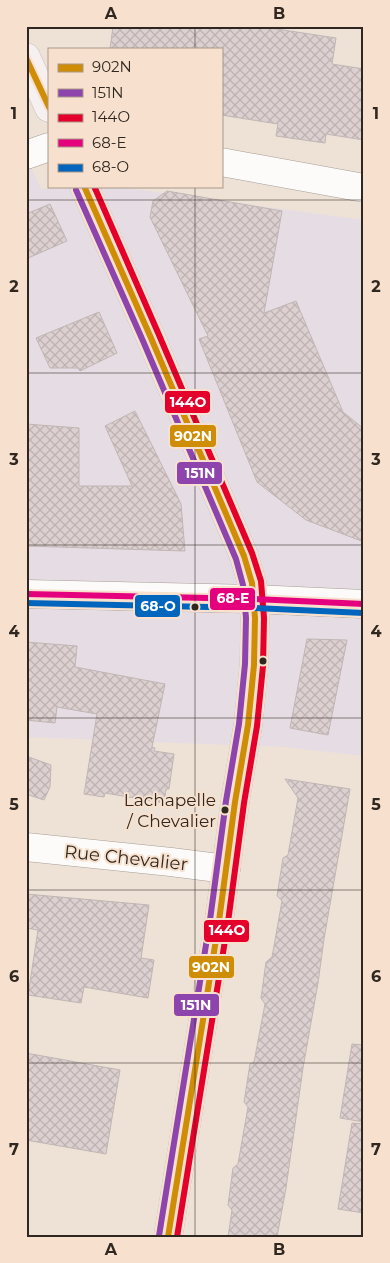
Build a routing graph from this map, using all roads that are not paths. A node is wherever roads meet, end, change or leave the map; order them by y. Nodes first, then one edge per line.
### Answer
1 (26, 57) edge
2 (48, 106) edge
3 (48, 147) edge
4 (26, 154) edge
5 (222, 162) edge
6 (85, 188) edge
7 (364, 188) edge
8 (26, 594) edge
9 (254, 599) junction
10 (364, 604) edge
11 (26, 847) edge
12 (226, 869) junction
13 (168, 1237) edge

1 - 2 main road
3 - 4 street
5 - 7 street
6 - 9 main road
8 - 9 street
9 - 10 street
9 - 12 main road
11 - 12 street, Rue Chevalier
12 - 13 main road

